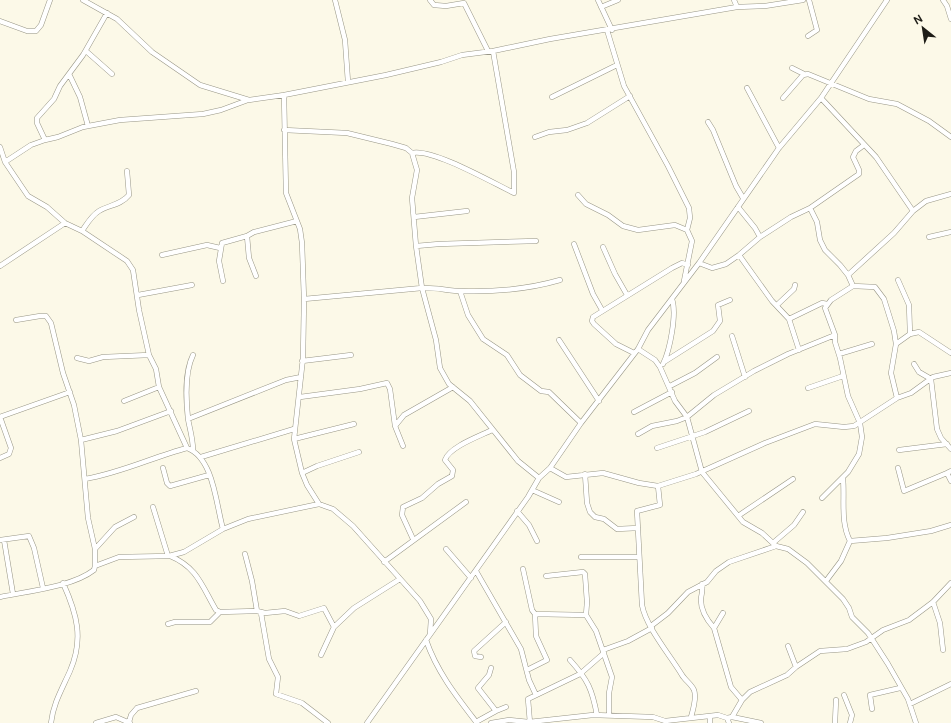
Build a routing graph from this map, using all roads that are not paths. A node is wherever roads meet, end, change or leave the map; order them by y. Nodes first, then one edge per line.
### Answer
1 (50, 0) edge
2 (84, 0) edge
3 (335, 0) edge
4 (430, 0) edge
5 (598, 0) edge
6 (618, 0) edge
7 (734, 0) edge
8 (798, 0) edge
9 (803, 0) edge
10 (808, 0) edge
11 (887, 0) edge
12 (943, 0) edge
13 (601, 7) junction
14 (737, 7) junction
15 (107, 13) junction
16 (951, 19) edge
17 (0, 21) edge
18 (609, 30) junction
19 (808, 36) dead end
20 (86, 51) junction
21 (491, 51) junction
22 (617, 65) junction
23 (792, 68) dead end
24 (69, 74) junction
25 (112, 74) dead end
26 (804, 74) junction
27 (348, 82) junction
28 (830, 83) junction
29 (747, 88) dead end
30 (284, 96) junction
31 (630, 96) junction
32 (552, 97) dead end
33 (783, 98) dead end
34 (821, 98) junction
35 (249, 100) junction
36 (708, 122) dead end
37 (88, 126) junction
38 (284, 130) junction
39 (535, 137) dead end
40 (951, 137) edge
41 (45, 140) junction
42 (864, 145) junction
43 (0, 147) edge
44 (779, 148) junction
45 (412, 153) junction
46 (5, 162) junction
47 (127, 171) dead end
48 (951, 194) edge
49 (578, 195) dead end
50 (743, 198) junction
51 (738, 207) junction
52 (810, 208) junction
53 (467, 211) dead end
54 (913, 211) junction
55 (414, 217) junction
56 (297, 221) junction
57 (65, 223) junction
58 (687, 230) junction
59 (82, 231) junction
60 (951, 232) edge
61 (247, 236) junction
62 (760, 237) junction
63 (929, 237) dead end
64 (536, 241) dead end
65 (574, 244) dead end
66 (416, 246) junction
67 (604, 247) dead end
68 (220, 248) junction
69 (162, 255) dead end
70 (740, 255) junction
71 (698, 264) junction
72 (688, 265) junction
73 (0, 266) edge
74 (848, 275) junction
75 (256, 276) dead end
76 (560, 280) dead end
77 (898, 280) dead end
78 (223, 282) dead end
79 (684, 283) junction
80 (192, 285) dead end
81 (795, 285) dead end
82 (853, 286) junction
83 (422, 288) junction
84 (460, 291) junction
85 (138, 295) junction
86 (627, 295) junction
87 (304, 299) junction
88 (672, 300) junction
89 (730, 300) dead end
90 (828, 304) junction
91 (776, 305) junction
92 (602, 310) junction
93 (789, 319) junction
94 (16, 320) dead end
95 (910, 334) junction
96 (732, 336) dead end
97 (835, 336) junction
98 (559, 340) dead end
99 (872, 344) dead end
100 (896, 344) junction
101 (638, 349) junction
102 (799, 350) junction
103 (951, 353) edge
104 (634, 354) junction
105 (840, 354) junction
106 (149, 355) junction
107 (193, 355) dead end
108 (351, 355) dead end
109 (716, 357) dead end
110 (77, 358) dead end
111 (302, 361) junction
112 (664, 362) junction
113 (914, 364) dead end
114 (660, 367) junction
115 (951, 373) edge
116 (745, 376) junction
117 (843, 376) junction
118 (301, 377) junction
119 (930, 378) junction
120 (670, 386) junction
121 (159, 387) junction
122 (453, 387) junction
123 (808, 388) dead end
124 (70, 392) junction
125 (672, 392) junction
126 (300, 397) junction
127 (897, 398) junction
128 (124, 401) dead end
129 (599, 401) junction
130 (171, 411) junction
131 (749, 411) dead end
132 (634, 412) dead end
133 (0, 417) edge
134 (687, 417) junction
135 (188, 419) junction
136 (581, 423) junction
137 (860, 423) junction
138 (354, 424) dead end
139 (395, 426) junction
140 (294, 429) junction
141 (492, 430) junction
142 (638, 434) dead end
143 (693, 437) junction
144 (294, 439) junction
145 (81, 440) junction
146 (947, 444) junction
147 (403, 446) dead end
148 (187, 448) junction
149 (657, 448) dead end
150 (951, 448) edge
151 (193, 450) junction
152 (899, 450) dead end
153 (359, 452) dead end
154 (201, 457) junction
155 (0, 458) edge
156 (163, 468) dead end
157 (550, 468) junction
158 (898, 468) dead end
159 (702, 472) junction
160 (949, 472) edge
161 (302, 473) junction
162 (586, 474) junction
163 (210, 475) junction
164 (539, 478) junction
165 (843, 478) junction
166 (85, 479) junction
167 (793, 479) dead end
168 (951, 481) edge
169 (658, 486) junction
170 (532, 490) junction
171 (313, 494) junction
172 (822, 498) dead end
173 (466, 502) dead end
174 (559, 502) dead end
175 (319, 504) junction
176 (309, 506) junction
177 (153, 507) dead end
178 (518, 511) junction
179 (803, 512) dead end
180 (738, 516) junction
181 (134, 517) dead end
182 (951, 525) edge
183 (638, 528) junction
184 (224, 529) junction
185 (413, 539) junction
186 (2, 540) edge
187 (537, 541) dead end
188 (850, 541) junction
189 (775, 544) junction
190 (95, 549) junction
191 (446, 549) dead end
192 (245, 554) dead end
193 (168, 556) junction
194 (582, 557) dead end
195 (639, 557) junction
196 (384, 562) junction
197 (95, 566) junction
198 (523, 569) dead end
199 (476, 571) junction
200 (546, 576) dead end
201 (471, 578) junction
202 (400, 579) junction
203 (826, 581) junction
204 (63, 583) junction
205 (951, 583) edge
206 (702, 584) junction
207 (43, 588) junction
208 (13, 594) junction
209 (0, 596) edge
210 (933, 602) junction
211 (220, 612) junction
212 (259, 612) junction
213 (723, 612) dead end
214 (535, 614) junction
215 (586, 615) junction
216 (506, 622) junction
217 (168, 624) dead end
218 (334, 627) junction
219 (651, 627) junction
220 (714, 628) junction
221 (430, 636) junction
222 (872, 639) junction
223 (426, 640) junction
224 (788, 646) dead end
225 (943, 650) dead end
226 (603, 652) junction
227 (321, 655) dead end
228 (481, 657) dead end
229 (570, 660) dead end
230 (796, 667) junction
231 (491, 668) dead end
232 (527, 670) junction
233 (580, 674) junction
234 (951, 684) edge
235 (900, 688) junction
236 (196, 691) dead end
237 (844, 694) dead end
238 (536, 695) junction
239 (742, 700) junction
240 (836, 700) dead end
241 (910, 704) junction
242 (506, 707) dead end
243 (872, 709) dead end
244 (496, 711) junction
245 (597, 715) junction
246 (609, 715) junction
247 (710, 716) junction
248 (691, 717) junction
249 (729, 720) edge
250 (556, 721) edge
251 (476, 722) edge
252 (529, 722) edge
253 (665, 722) edge
254 (50, 723) edge
255 (96, 723) edge
256 (130, 723) edge
257 (328, 723) edge
258 (367, 723) edge
259 (491, 723) edge
260 (710, 723) edge
261 (760, 723) edge
262 (835, 723) edge
263 (850, 723) edge
264 (916, 723) edge

1 - 17 street
2 - 15 street
3 - 27 street
4 - 21 street
5 - 13 street
6 - 13 street
7 - 14 street
8 - 9 street
8 - 14 street
10 - 19 street
11 - 28 street
12 - 16 street
13 - 18 street
14 - 18 street
15 - 20 street
15 - 35 street
18 - 21 street
18 - 22 street
20 - 24 street
20 - 25 street
21 - 27 street
21 - 45 street
22 - 31 street
22 - 32 street
23 - 26 street
24 - 37 street
24 - 41 street
26 - 28 street
26 - 33 street
27 - 30 street
28 - 34 street
28 - 40 street
29 - 44 street
30 - 35 street
30 - 38 street
31 - 39 street
31 - 58 street
34 - 42 street
34 - 44 street
35 - 37 street
36 - 50 street
37 - 41 street
38 - 45 street
38 - 56 street
41 - 46 street
42 - 52 street
42 - 54 street
43 - 46 street
44 - 50 street
45 - 55 street
46 - 57 street
47 - 59 street
48 - 54 street
49 - 58 street
50 - 51 street
51 - 62 street
51 - 71 street
52 - 62 street
52 - 74 street
53 - 55 street
54 - 74 street
55 - 66 street
56 - 61 street
56 - 87 street
57 - 59 street
57 - 73 street
58 - 72 street
59 - 85 street
60 - 63 street
61 - 68 street
61 - 75 street
62 - 70 street
64 - 66 street
65 - 92 street
66 - 83 street
67 - 86 street
68 - 69 street
68 - 78 street
70 - 71 street
70 - 91 street
71 - 79 street
72 - 79 street
72 - 86 street
74 - 82 street
76 - 84 street
77 - 95 street
79 - 88 street
80 - 85 street
81 - 91 street
82 - 90 street
82 - 100 street
83 - 84 street
83 - 87 street
83 - 122 street
84 - 136 street
85 - 106 street
86 - 92 street
87 - 111 street
88 - 101 street
88 - 112 street
89 - 112 street
90 - 93 street
90 - 97 street
91 - 93 street
92 - 104 street
93 - 102 street
94 - 124 street
95 - 100 street
95 - 103 street
96 - 116 street
97 - 102 street
97 - 105 street
98 - 129 street
99 - 105 street
100 - 127 street
101 - 104 street
101 - 114 street
102 - 116 street
104 - 129 street
105 - 117 street
106 - 110 street
106 - 121 street
107 - 135 street
108 - 111 street
109 - 120 street
111 - 118 street
112 - 114 street
113 - 119 street
114 - 120 street
115 - 119 street
116 - 134 street
117 - 123 street
117 - 137 street
118 - 126 street
118 - 135 street
119 - 127 street
119 - 146 street
120 - 125 street
121 - 128 street
121 - 130 street
122 - 139 street
122 - 141 street
124 - 133 street
124 - 145 street
125 - 132 street
125 - 134 street
126 - 139 street
126 - 140 street
127 - 137 street
129 - 136 street
130 - 145 street
130 - 148 street
131 - 143 street
133 - 155 street
134 - 142 street
134 - 143 street
135 - 151 street
136 - 157 street
137 - 159 street
137 - 165 street
138 - 144 street
139 - 147 street
140 - 144 street
140 - 154 street
141 - 164 street
141 - 185 street
143 - 149 street
143 - 159 street
144 - 161 street
145 - 166 street
146 - 150 street
146 - 152 street
148 - 151 street
148 - 166 street
151 - 154 street
153 - 161 street
154 - 163 street
156 - 163 street
157 - 162 street
157 - 164 street
158 - 160 street
159 - 169 street
159 - 180 street
160 - 168 street
161 - 171 street
162 - 169 street
162 - 183 street
163 - 184 street
164 - 170 street
165 - 172 street
165 - 188 street
166 - 190 street
167 - 180 street
169 - 183 street
170 - 174 street
170 - 178 street
171 - 175 street
171 - 176 street
173 - 185 street
175 - 176 street
175 - 196 street
176 - 184 street
177 - 193 street
178 - 187 street
178 - 199 street
179 - 189 street
180 - 189 street
181 - 190 street
182 - 188 street
183 - 195 street
184 - 193 street
185 - 196 street
186 - 207 street
186 - 208 street
188 - 203 street
189 - 203 street
189 - 206 street
190 - 197 street
191 - 201 street
192 - 212 street
193 - 197 street
193 - 211 street
194 - 195 street
195 - 219 street
196 - 202 street
197 - 204 street
198 - 214 street
199 - 201 street
199 - 216 street
200 - 215 street
201 - 221 street
202 - 218 street
202 - 221 street
203 - 222 street
204 - 207 street
204 - 254 street
205 - 210 street
206 - 219 street
206 - 220 street
207 - 208 street
208 - 209 street
210 - 222 street
210 - 225 street
211 - 212 street
211 - 217 street
212 - 218 street
212 - 257 street
213 - 220 street
214 - 215 street
214 - 232 street
215 - 226 street
216 - 228 street
216 - 232 street
218 - 227 street
219 - 226 street
219 - 248 street
220 - 239 street
221 - 223 street
222 - 230 street
222 - 235 street
223 - 251 street
223 - 258 street
224 - 230 street
226 - 233 street
226 - 246 street
229 - 233 street
230 - 239 street
231 - 244 street
232 - 238 street
233 - 238 street
233 - 245 street
234 - 241 street
235 - 241 street
235 - 243 street
236 - 256 street
237 - 263 street
238 - 252 street
239 - 249 street
240 - 262 street
241 - 264 street
242 - 244 street
244 - 251 street
245 - 246 street
245 - 250 street
246 - 253 street
247 - 248 street
247 - 249 street
247 - 260 street
248 - 253 street
249 - 261 street
250 - 252 street
252 - 259 street
255 - 256 street

